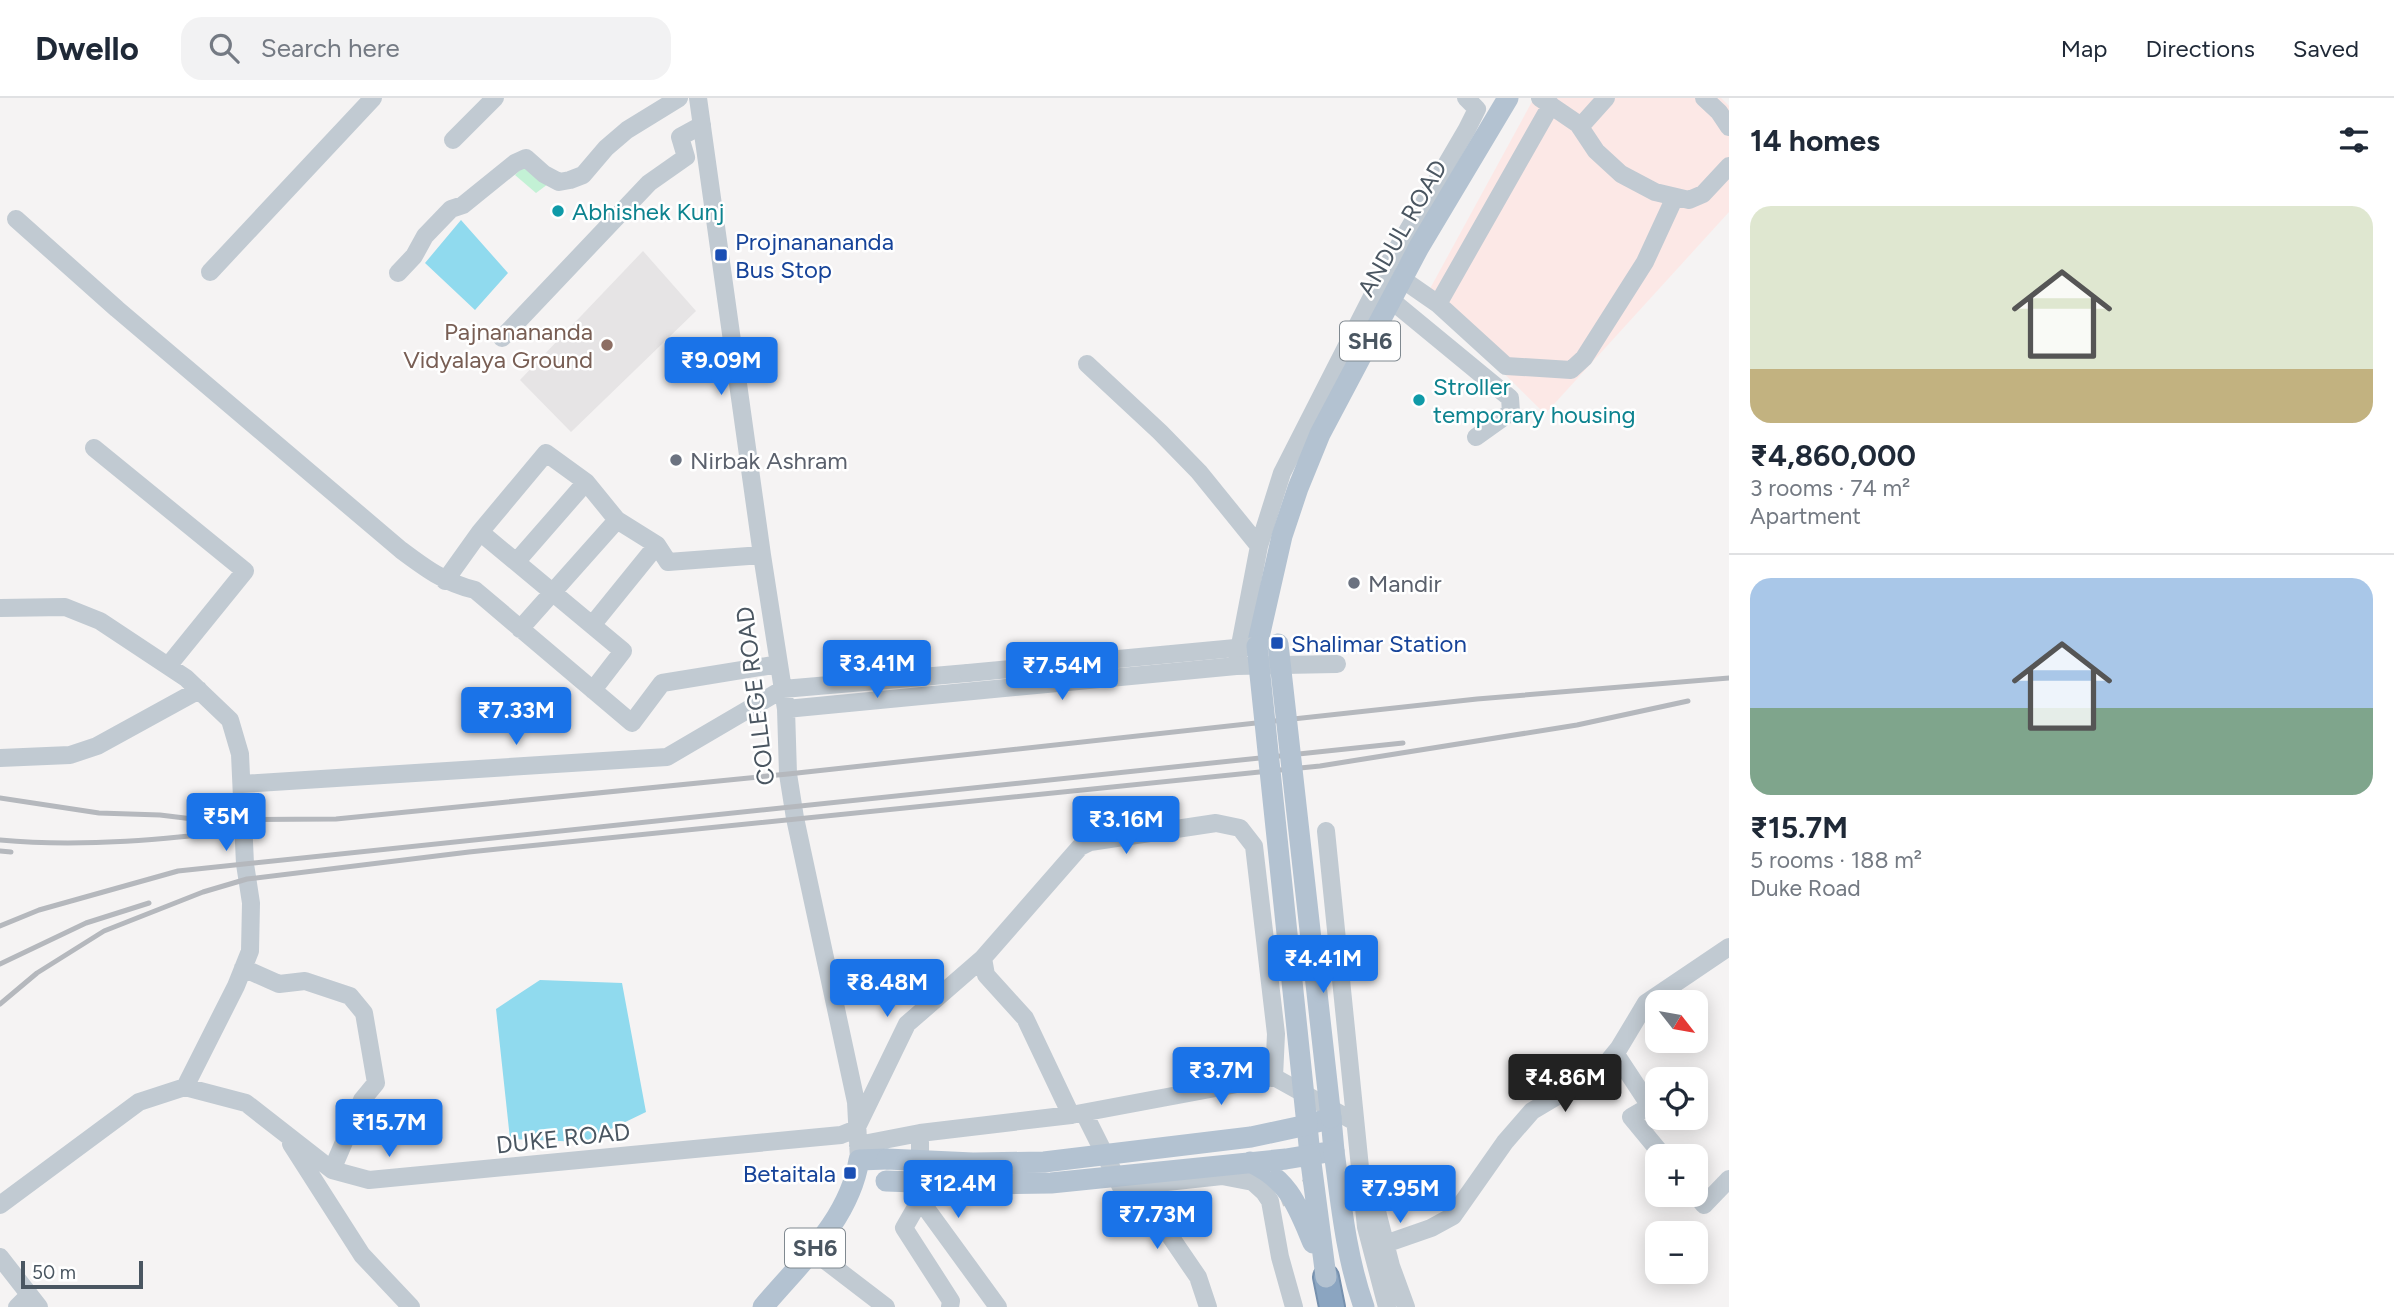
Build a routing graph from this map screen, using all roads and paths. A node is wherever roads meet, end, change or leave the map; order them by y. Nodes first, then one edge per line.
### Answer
1 (373, 98) edge
2 (679, 98) edge
3 (698, 98) edge
4 (1466, 98) edge
5 (1508, 98) edge
6 (1606, 98) edge
7 (1704, 98) edge
8 (484, 102) edge
9 (1545, 102) edge
10 (702, 125) junction
11 (1580, 127) junction
12 (1729, 127) edge
13 (453, 141) dead end
14 (1729, 166) edge
15 (1675, 197) junction
16 (16, 219) dead end
17 (210, 272) dead end
18 (398, 273) dead end
19 (1402, 279) junction
20 (1391, 300) junction
21 (1438, 303) junction
22 (502, 338) dead end
23 (1087, 364) dead end
24 (1476, 437) dead end
25 (94, 448) dead end
26 (586, 482) junction
27 (617, 520) junction
28 (480, 532) junction
29 (657, 545) junction
30 (1259, 546) junction
31 (762, 555) junction
32 (517, 561) junction
33 (445, 581) junction
34 (553, 591) junction
35 (0, 608) edge
36 (593, 624) junction
37 (520, 629) junction
38 (1267, 645) junction
39 (779, 664) junction
40 (1337, 664) dead end
41 (168, 666) junction
42 (1236, 666) junction
43 (783, 689) junction
44 (199, 690) junction
45 (593, 691) junction
46 (786, 709) junction
47 (0, 758) edge
48 (243, 792) junction
49 (1326, 831) dead end
50 (1729, 947) edge
51 (983, 958) junction
52 (243, 968) junction
53 (1615, 1053) junction
54 (1274, 1077) junction
55 (185, 1087) junction
56 (1077, 1114) junction
57 (1331, 1118) junction
58 (1355, 1122) junction
59 (1307, 1125) junction
60 (920, 1133) junction
61 (285, 1135) junction
62 (1654, 1144) edge
63 (1334, 1151) junction
64 (857, 1154) junction
65 (1310, 1155) junction
66 (1358, 1156) junction
67 (1250, 1162) junction
68 (332, 1170) junction
69 (1729, 1179) edge
70 (1121, 1187) junction
71 (920, 1200) junction
72 (1708, 1201) edge
73 (0, 1205) edge
74 (1385, 1244) junction
75 (813, 1251) junction
76 (0, 1257) edge
77 (1326, 1278) junction
78 (29, 1303) edge
79 (411, 1307) edge
80 (763, 1307) edge
81 (886, 1307) edge
82 (950, 1307) edge
83 (998, 1307) edge
84 (1208, 1307) edge
85 (1294, 1307) edge
86 (1332, 1307) edge
87 (1337, 1307) edge
88 (1364, 1307) edge
89 (1387, 1307) edge
90 (1406, 1307) edge

1 - 17 street
2 - 18 street
3 - 10 street, COLLEGE ROAD
4 - 30 street
5 - 19 main road, ANDUL ROAD / SH6
6 - 11 street
7 - 12 street
8 - 13 street
9 - 11 street
9 - 21 street
10 - 22 street
10 - 31 street, COLLEGE ROAD
11 - 15 street
14 - 15 street
15 - 21 street
16 - 33 street
19 - 20 main road, ANDUL ROAD / SH6
19 - 21 street
20 - 24 street
20 - 38 main road, ANDUL ROAD / SH6
23 - 30 street
25 - 41 street
26 - 27 street
26 - 28 street
26 - 32 street
27 - 29 street
27 - 34 street
28 - 32 street
28 - 33 street
29 - 31 street
29 - 36 street
30 - 42 street
31 - 39 street, COLLEGE ROAD
32 - 34 street
33 - 37 street
34 - 36 street
34 - 37 street
35 - 41 street
36 - 45 street
37 - 45 street
38 - 43 street, bridge
38 - 57 main road, bridge
38 - 59 main road, bridge
39 - 43 street, COLLEGE ROAD
39 - 45 street
40 - 42 street
41 - 44 street
42 - 46 street
43 - 46 street, COLLEGE ROAD
43 - 48 street
44 - 47 street
44 - 48 street
46 - 64 street, COLLEGE ROAD
48 - 52 street
49 - 58 street
50 - 53 street
51 - 54 street
51 - 56 street
51 - 64 street
52 - 55 street
52 - 68 street
53 - 62 street
53 - 74 street
54 - 56 street, DUKE ROAD
54 - 58 street
55 - 61 street, DUKE ROAD
55 - 73 street
56 - 60 street, DUKE ROAD
56 - 70 street
57 - 59 main road
57 - 63 main road
58 - 66 street
59 - 64 main road, bridge
59 - 65 main road
60 - 64 street, DUKE ROAD
60 - 71 street
61 - 68 street, DUKE ROAD
61 - 79 street
63 - 65 main road
63 - 88 main road, bridge
64 - 67 main road, bridge
64 - 68 street, DUKE ROAD
64 - 75 main road, SH6
65 - 67 main road, bridge
65 - 77 main road, bridge
66 - 74 street
66 - 89 street
67 - 77 main road, bridge
69 - 72 street
70 - 84 street
70 - 85 street
71 - 82 street
71 - 83 street
74 - 90 street
75 - 80 main road, SH6
75 - 81 street
76 - 78 street
77 - 86 highway
77 - 87 main road

